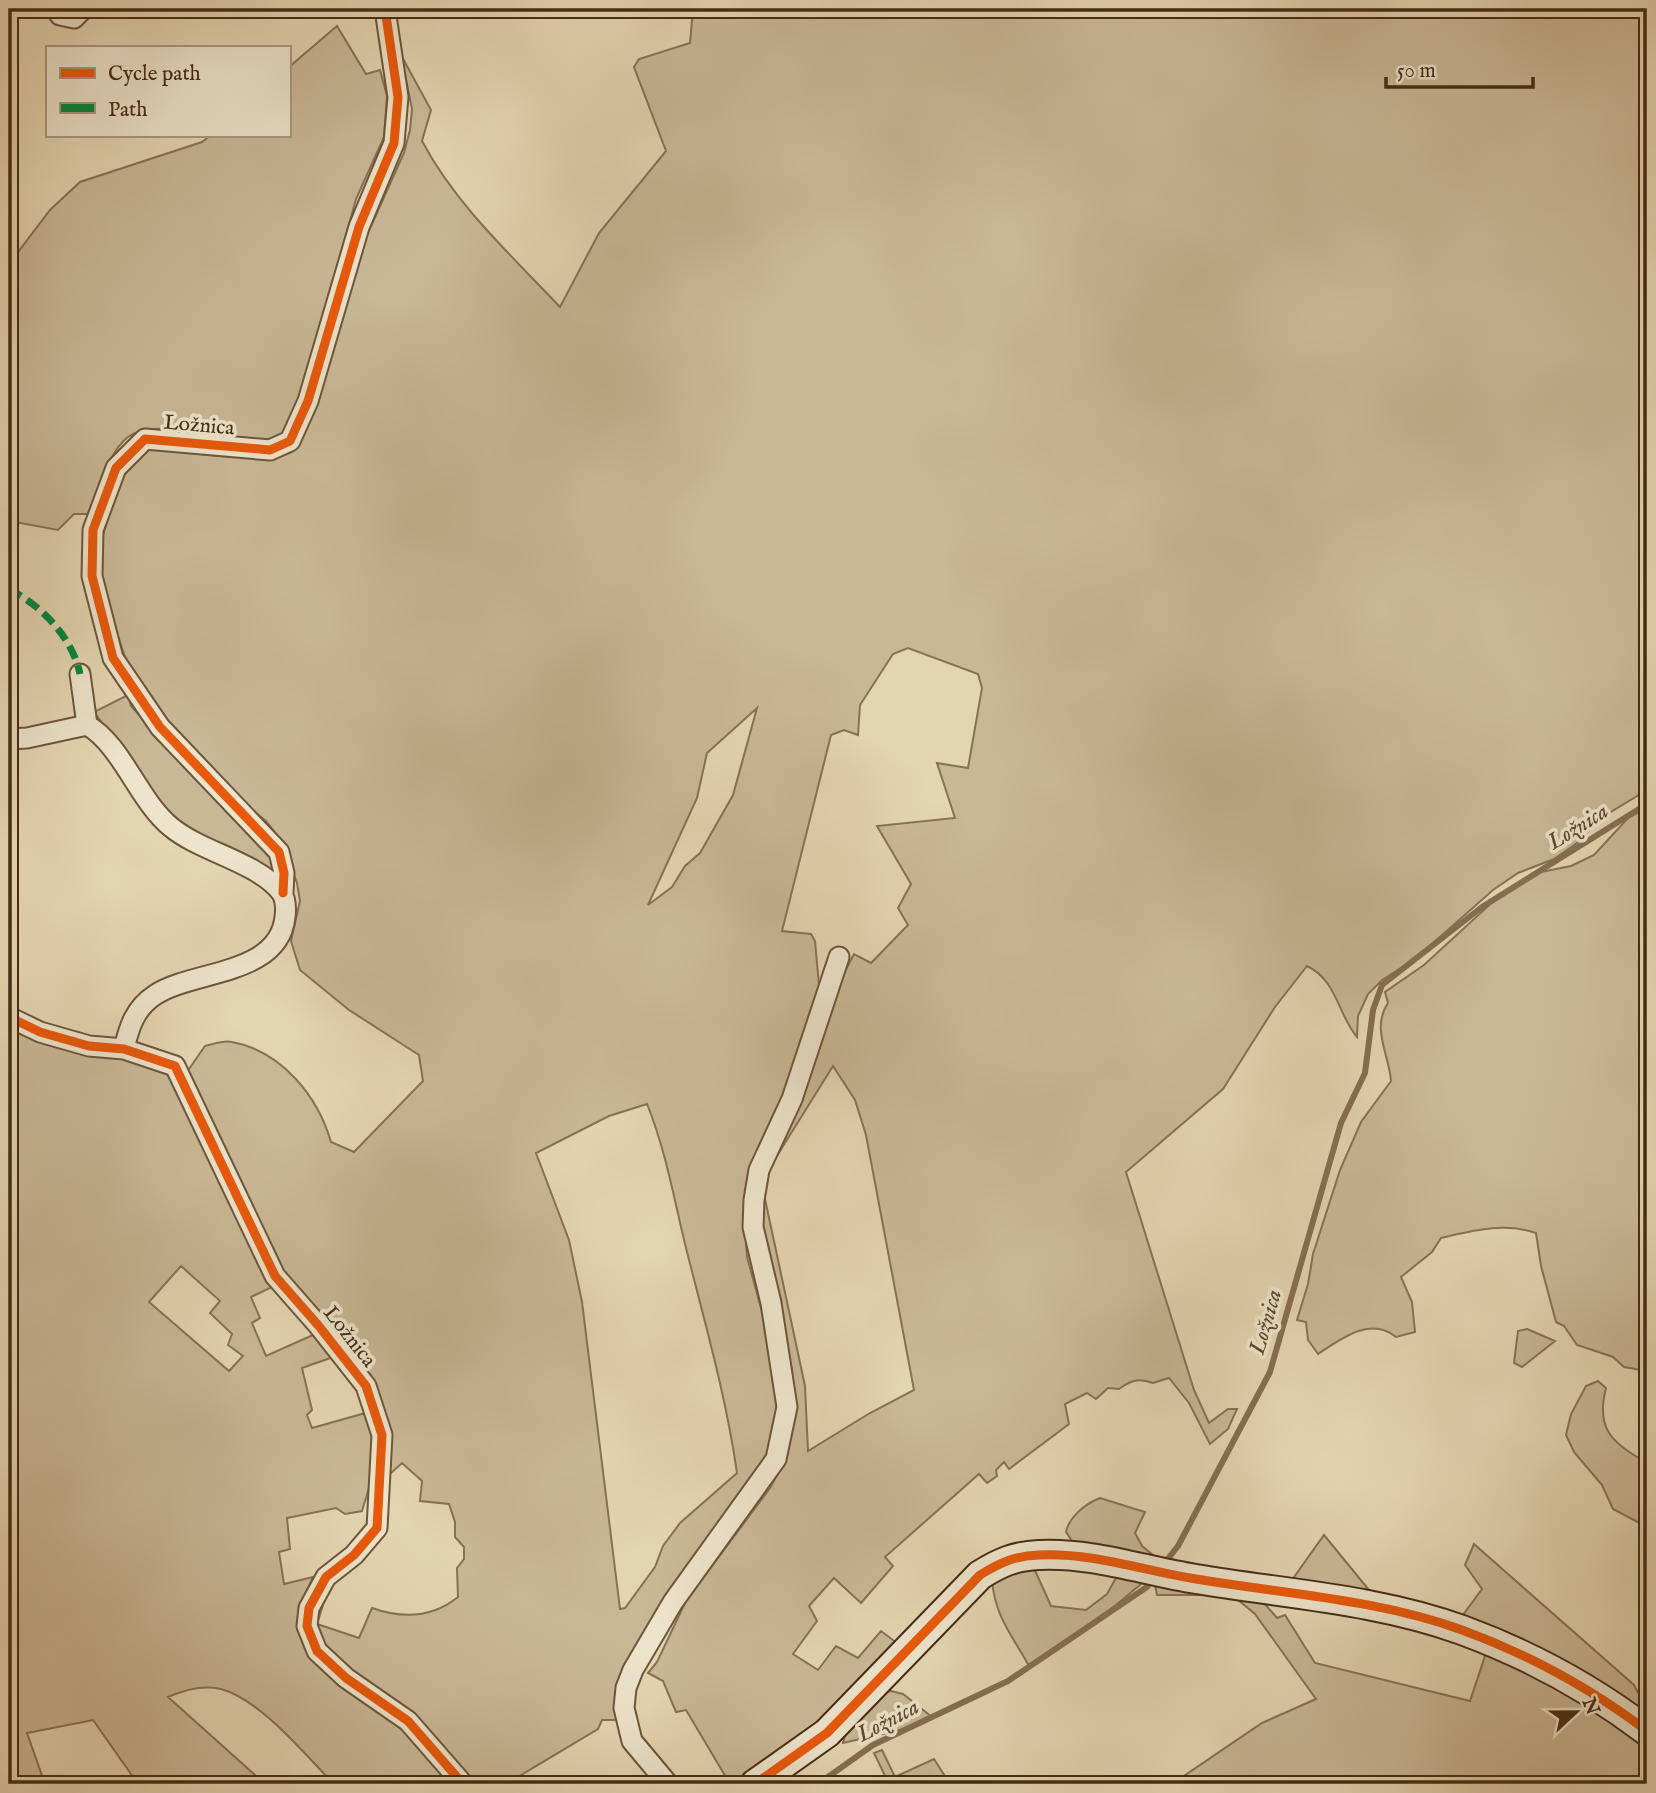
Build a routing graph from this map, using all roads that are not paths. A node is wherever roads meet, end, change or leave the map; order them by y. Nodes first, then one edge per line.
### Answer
1 (55, 9) edge
2 (83, 9) edge
3 (385, 9) edge
4 (79, 674) dead end
5 (87, 725) junction
6 (9, 738) edge
7 (282, 893) junction
8 (839, 957) dead end
9 (9, 1017) edge
10 (124, 1049) junction
11 (1647, 1731) edge
12 (463, 1784) edge
13 (668, 1784) edge
14 (755, 1784) edge

1 - 2 street
3 - 7 street, Ložnica
4 - 5 street
5 - 6 street
5 - 7 street
7 - 10 street, Ložnica
8 - 13 street
9 - 10 street, Ložnica
10 - 12 street, Ložnica
11 - 14 street

